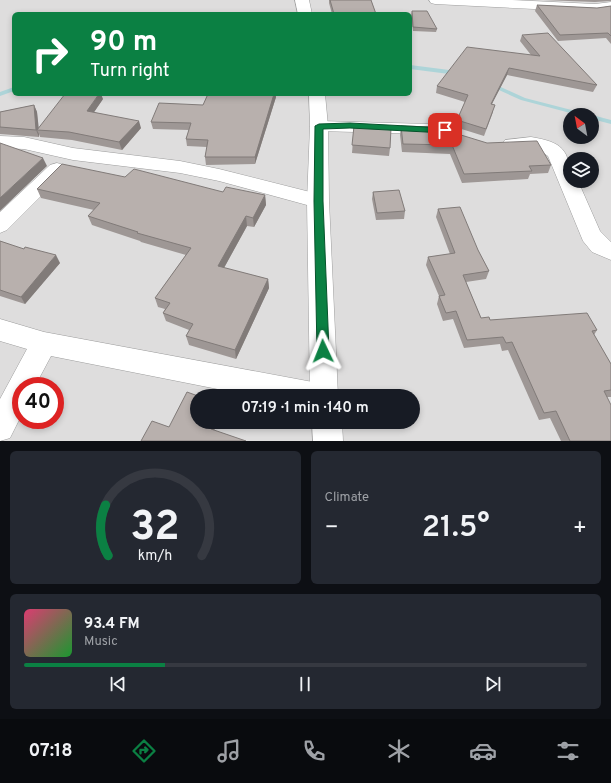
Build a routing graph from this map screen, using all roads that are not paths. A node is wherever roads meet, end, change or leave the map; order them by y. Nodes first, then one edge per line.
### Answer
1 (302, 0) edge
2 (435, 0) edge
3 (611, 6) edge
4 (305, 12) edge
5 (318, 96) edge
6 (319, 126) junction
7 (445, 130) edge
8 (0, 142) edge
9 (497, 145) edge
10 (73, 154) junction
11 (318, 201) junction
12 (0, 225) edge
13 (611, 252) edge
14 (0, 330) edge
15 (44, 343) junction
16 (26, 377) edge
17 (282, 389) edge
18 (324, 389) edge
19 (12, 404) edge
20 (0, 428) edge
21 (327, 429) edge
22 (328, 441) edge

1 - 4 street
2 - 3 street
5 - 6 street
6 - 7 street
6 - 11 street
8 - 10 street
9 - 13 street
10 - 11 street
10 - 12 street
11 - 18 street
14 - 15 street
15 - 16 street
15 - 17 street
19 - 20 street
21 - 22 street

